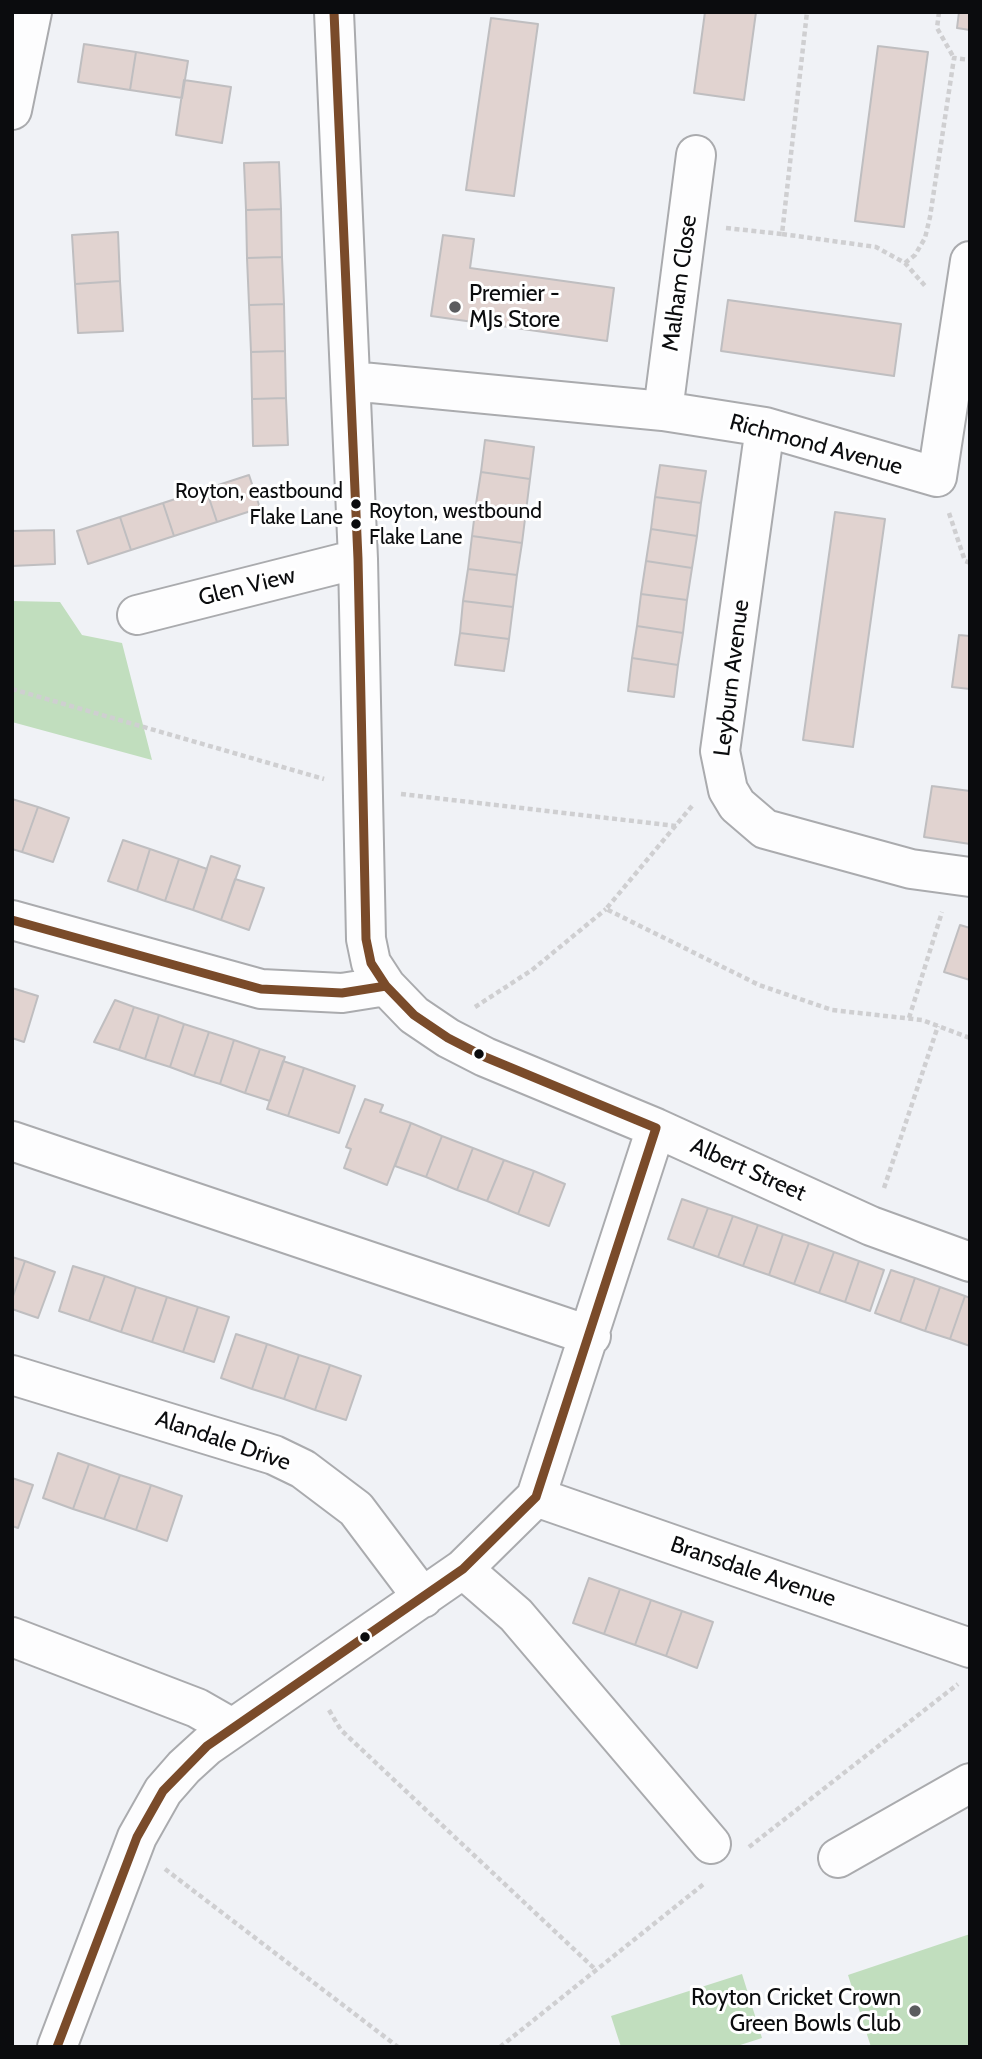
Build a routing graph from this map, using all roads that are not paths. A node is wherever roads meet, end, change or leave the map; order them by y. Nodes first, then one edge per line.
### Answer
1 (32, 12) edge
2 (334, 12) edge
3 (12, 110) edge
4 (696, 155) dead end
5 (970, 261) edge
6 (351, 382) junction
7 (663, 411) junction
8 (765, 427) junction
9 (358, 559) junction
10 (137, 615) dead end
11 (962, 876) edge
12 (12, 920) edge
13 (386, 986) junction
14 (656, 1128) junction
15 (12, 1141) edge
16 (970, 1262) edge
17 (591, 1336) junction
18 (12, 1375) edge
19 (536, 1497) junction
20 (463, 1569) junction
21 (423, 1598) junction
22 (12, 1637) edge
23 (970, 1648) edge
24 (232, 1728) junction
25 (970, 1783) edge
26 (711, 1844) dead end
27 (838, 1858) dead end
28 (57, 2047) edge

1 - 3 street
2 - 6 street, Albert Street
4 - 7 street, Malham Close
5 - 8 street, Richmond Avenue
6 - 7 street, Richmond Avenue
6 - 9 street, Albert Street
7 - 8 street, Richmond Avenue
8 - 11 street, Leyburn Avenue
9 - 10 street, Glen View
9 - 13 street, Albert Street
12 - 13 street
13 - 14 street, Albert Street
14 - 16 street, Albert Street
14 - 17 street
15 - 17 street
17 - 19 street
18 - 21 street, Alandale Drive
19 - 20 street
19 - 23 street, Bransdale Avenue
20 - 21 street
20 - 26 street
21 - 24 street
22 - 24 street
24 - 28 street
25 - 27 street

